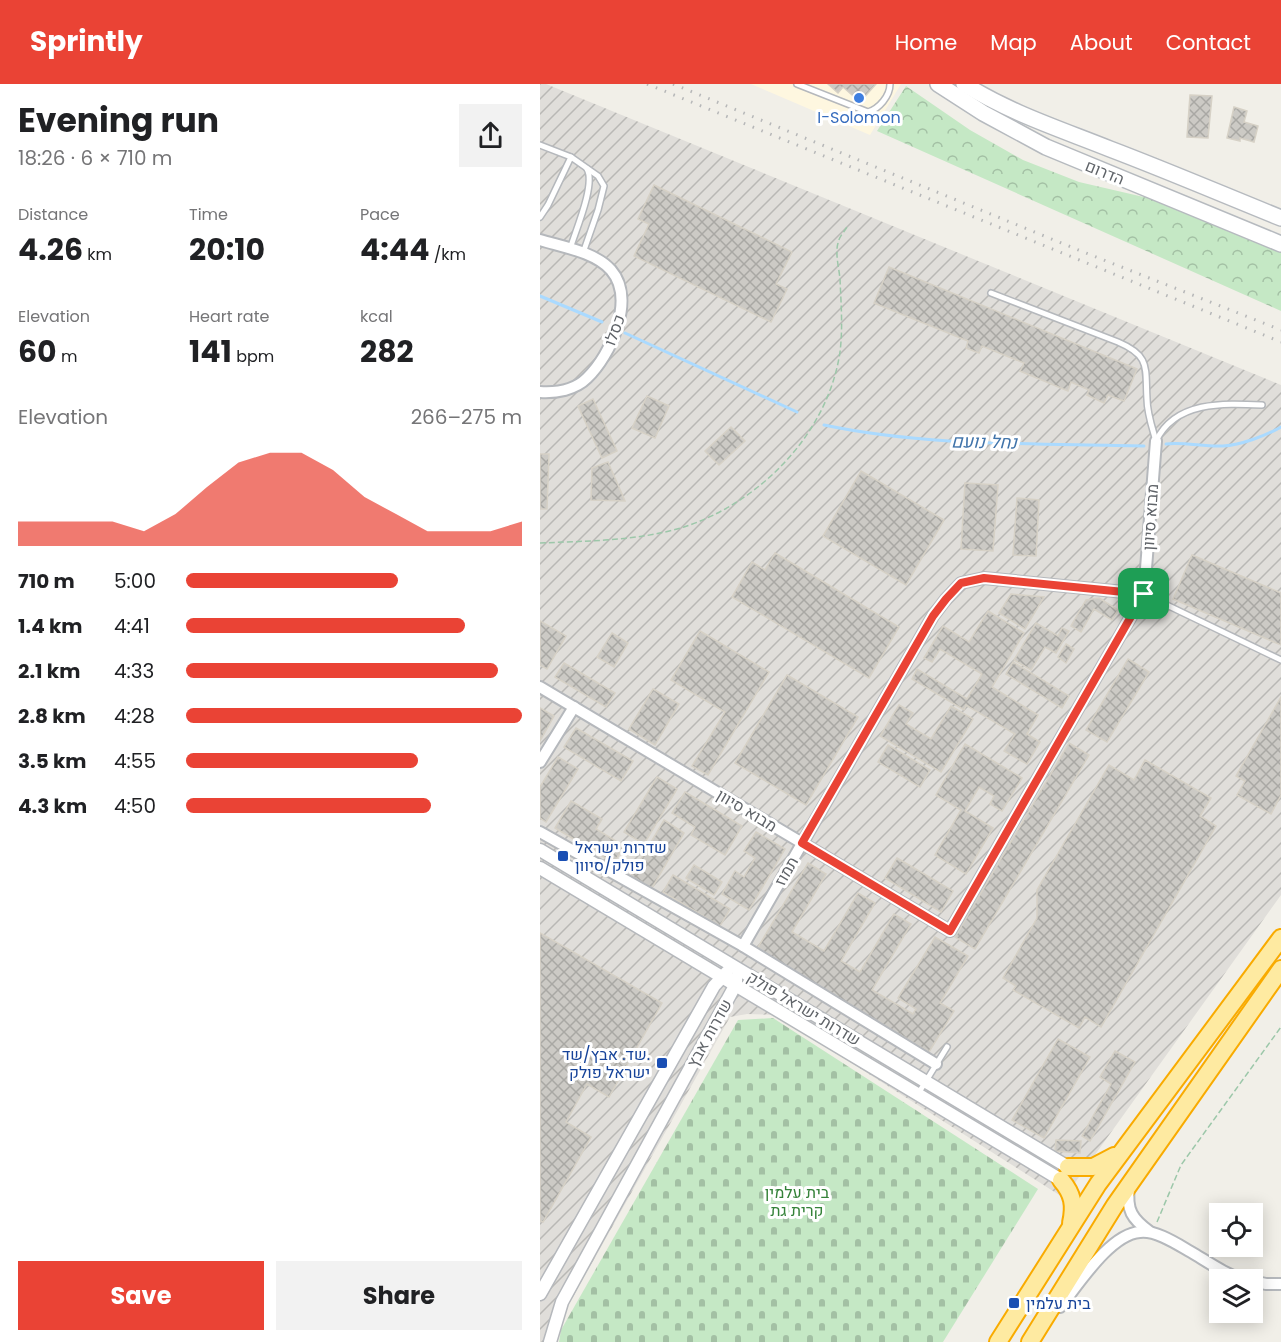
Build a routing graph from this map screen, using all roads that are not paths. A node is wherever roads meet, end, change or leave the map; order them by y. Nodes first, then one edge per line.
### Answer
1 (797, 84) edge
2 (890, 84) edge
3 (938, 84) edge
4 (964, 84) edge
5 (540, 145) edge
6 (571, 157) junction
7 (585, 165) junction
8 (540, 217) edge
9 (1281, 218) edge
10 (540, 240) edge
11 (1281, 244) edge
12 (570, 249) junction
13 (583, 253) junction
14 (990, 293) dead end
15 (540, 392) edge
16 (1262, 405) dead end
17 (1156, 441) junction
18 (1144, 594) junction
19 (1281, 660) edge
20 (540, 687) edge
21 (574, 707) junction
22 (540, 762) edge
23 (540, 832) edge
24 (802, 843) junction
25 (540, 850) edge
26 (540, 868) edge
27 (1281, 938) edge
28 (743, 946) junction
29 (736, 966) junction
30 (1281, 969) edge
31 (721, 977) junction
32 (733, 990) junction
33 (947, 1047) dead end
34 (936, 1064) junction
35 (926, 1081) junction
36 (918, 1094) junction
37 (1120, 1152) junction
38 (1065, 1173) junction
39 (1130, 1183) junction
40 (1070, 1229) junction
41 (1153, 1234) junction
42 (1220, 1269) edge
43 (1263, 1283) edge
44 (1281, 1284) edge
45 (540, 1294) edge
46 (540, 1332) edge
47 (549, 1342) edge
48 (998, 1342) edge
49 (1030, 1342) edge

1 - 2 lane
3 - 11 main road, הדרום
4 - 9 main road, הדרום
5 - 6 lane
6 - 7 lane
6 - 8 lane
7 - 12 lane
7 - 13 lane
10 - 12 street, כסלו
12 - 13 street, כסלו
13 - 15 street, כסלו
14 - 17 lane
16 - 17 lane
17 - 18 street, מבוא סיוון
18 - 19 lane
18 - 24 street, תמוז
18 - 24 street, מבוא סיוון
20 - 21 street, מבוא סיוון
21 - 22 street
21 - 24 street, מבוא סיוון
23 - 28 street
24 - 28 street, תמוז
25 - 29 street, שדרות ישראל פולק
26 - 31 street, שדרות ישראל פולק
27 - 37 highway
28 - 34 street
29 - 31 street, שדרות אבץ
29 - 32 street, שדרות אבץ
29 - 35 street, שדרות ישראל פולק
30 - 39 highway
31 - 32 street, שדרות ישראל פולק
31 - 45 street, שדרות אבץ
32 - 36 street, שדרות ישראל פולק
32 - 47 street, שדרות אבץ
33 - 34 lane
34 - 35 lane
35 - 36 lane
35 - 38 street, שדרות ישראל פולק
36 - 38 street, שדרות ישראל פולק
37 - 38 highway
37 - 40 highway
38 - 40 highway
39 - 41 street
39 - 49 highway
40 - 48 highway
41 - 42 street
41 - 49 street
43 - 44 street
46 - 47 street

